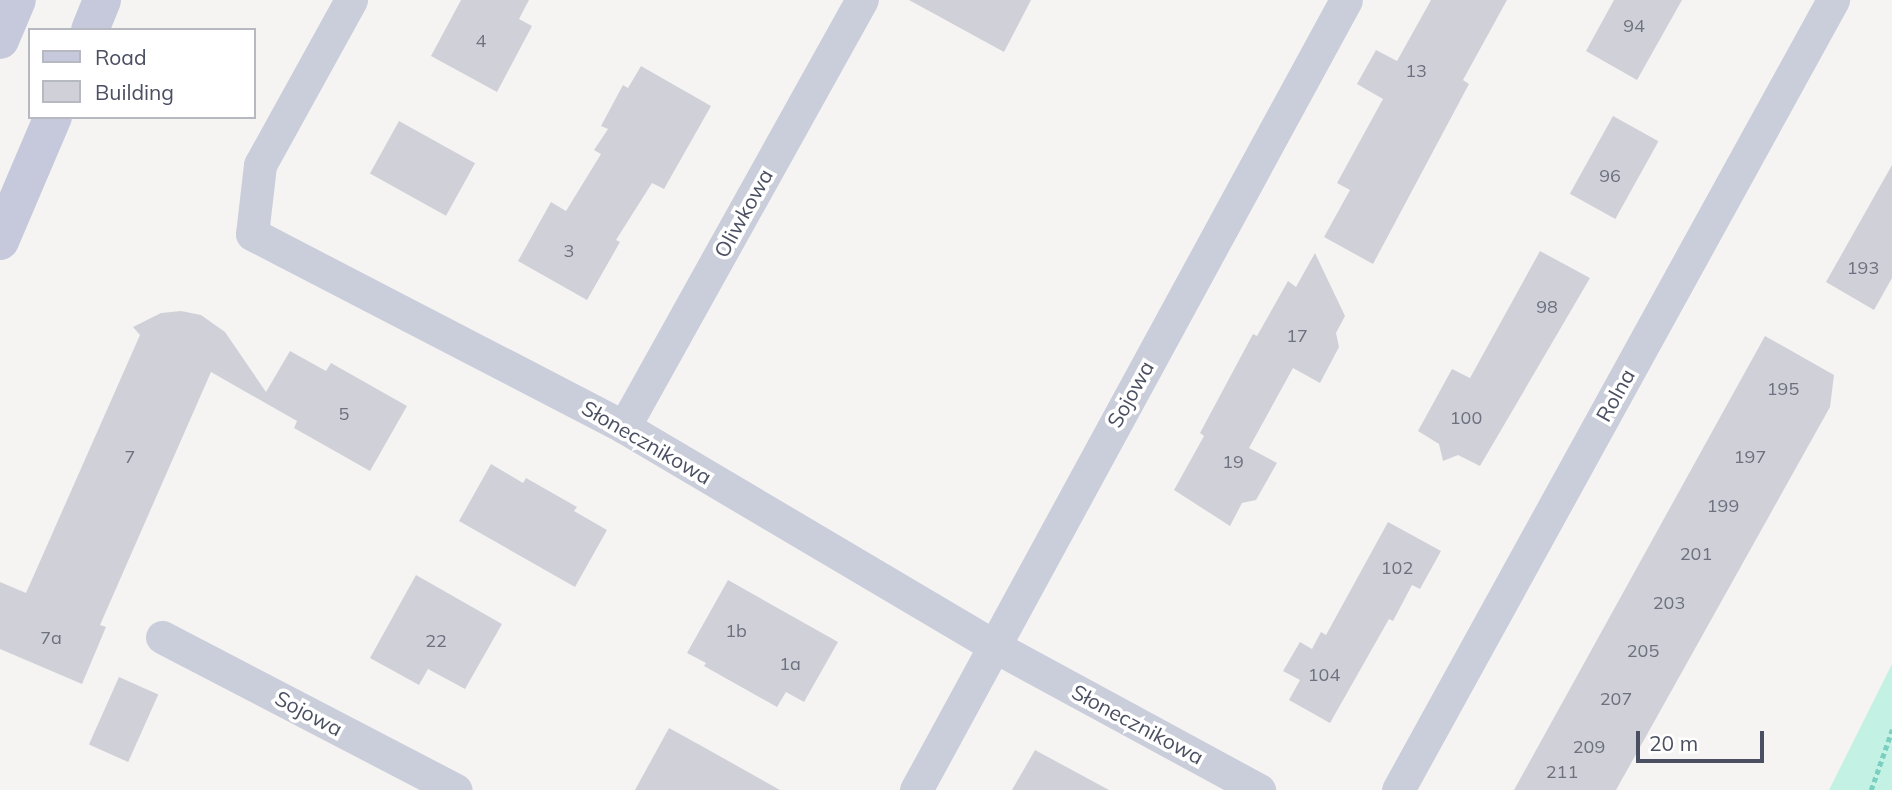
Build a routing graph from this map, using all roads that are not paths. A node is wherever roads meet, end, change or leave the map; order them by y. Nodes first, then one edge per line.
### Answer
1 (17, 0) edge
2 (102, 0) edge
3 (351, 0) edge
4 (862, 0) edge
5 (1346, 0) edge
6 (1833, 0) edge
7 (91, 28) edge
8 (0, 40) edge
9 (51, 119) edge
10 (0, 241) edge
11 (624, 427) junction
12 (162, 637) dead end
13 (992, 645) junction
14 (456, 790) edge
15 (916, 790) edge
16 (1259, 790) edge
17 (1398, 790) edge

1 - 8 main road
2 - 7 main road
3 - 11 street, Słonecznikowa
4 - 11 street, Oliwkowa
5 - 13 street, Sojowa
6 - 17 street, Rolna
9 - 10 main road
11 - 13 street, Słonecznikowa
12 - 14 street, Sojowa
13 - 15 street, Sojowa
13 - 16 street, Słonecznikowa

